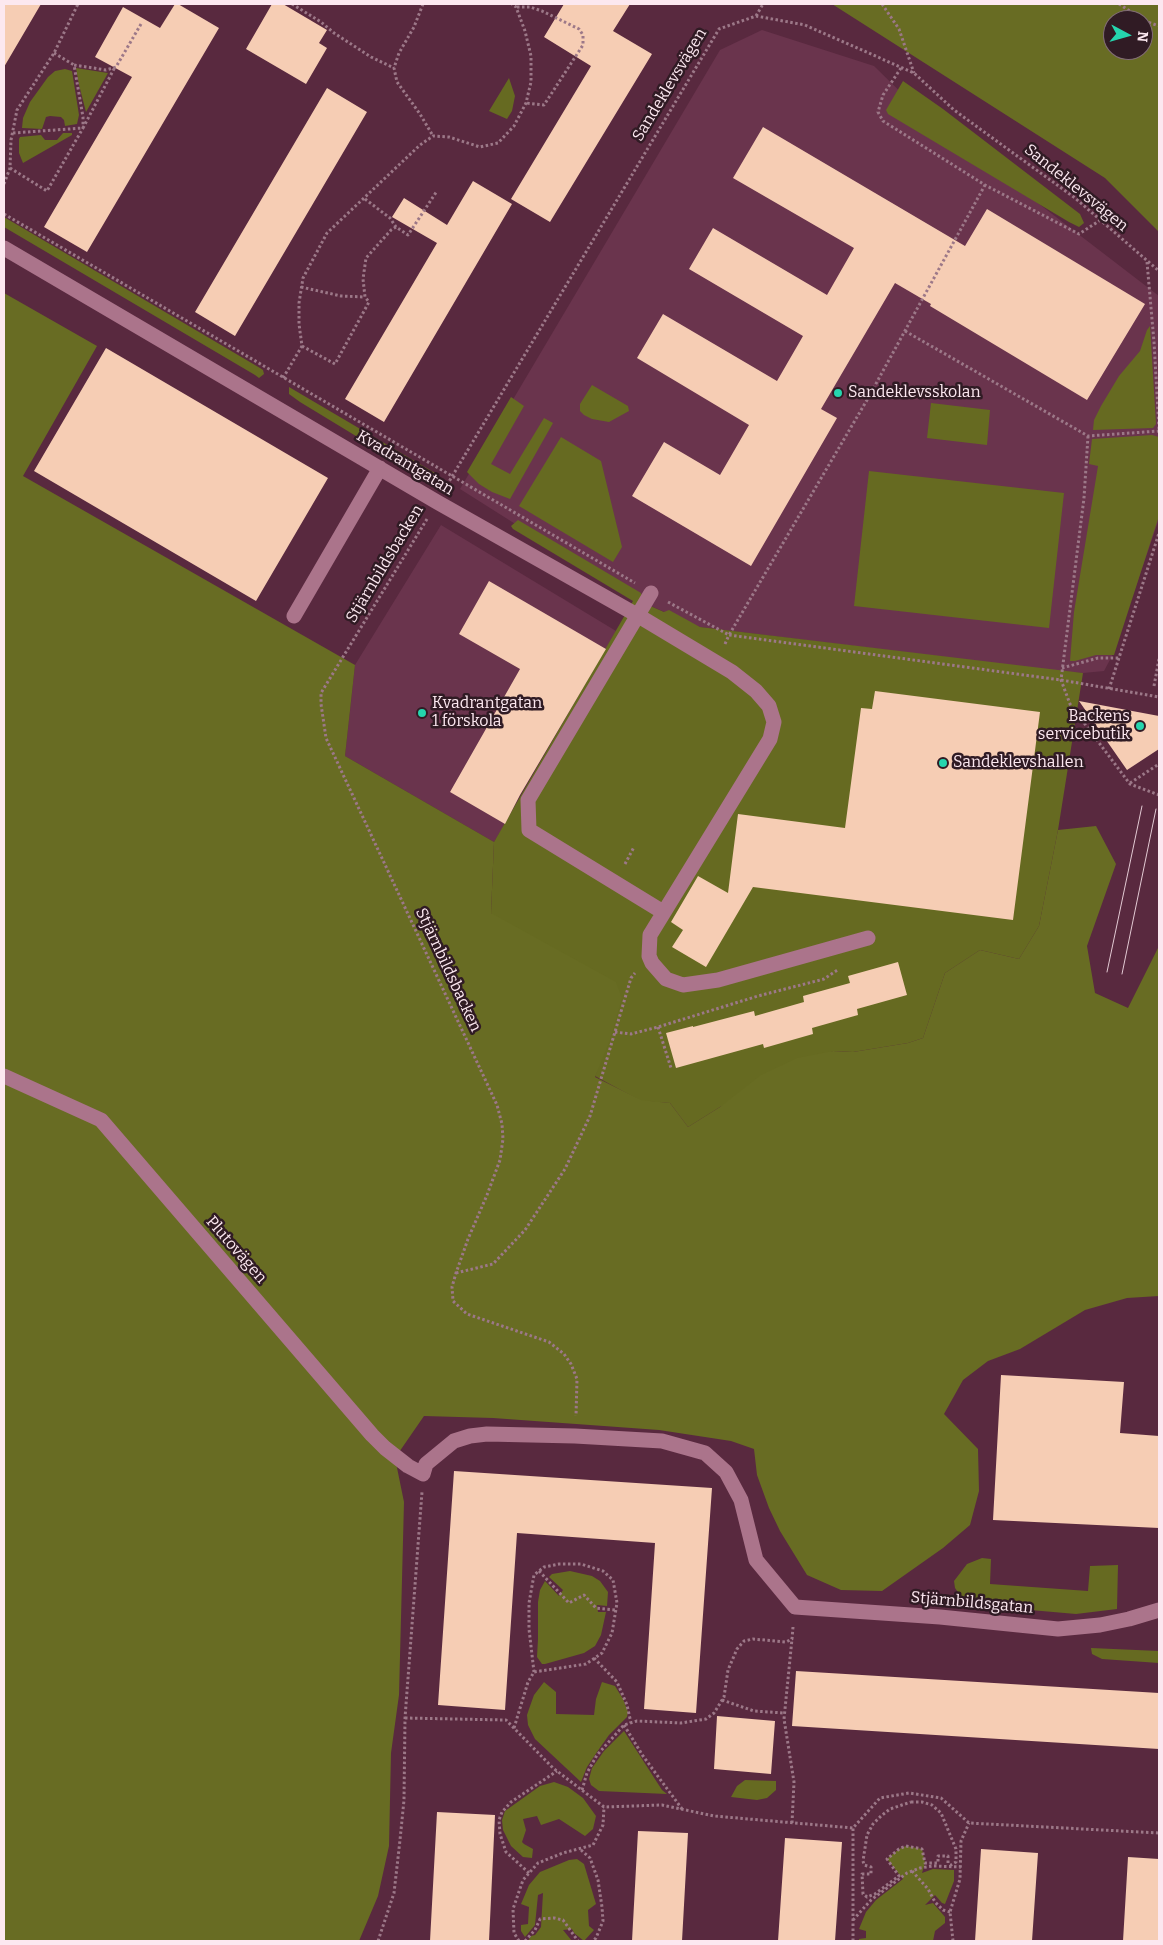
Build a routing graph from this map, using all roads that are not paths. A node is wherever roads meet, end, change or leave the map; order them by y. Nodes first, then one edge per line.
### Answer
1 (4, 248) edge
2 (380, 468) junction
3 (651, 593) road end
4 (637, 615) junction
5 (294, 616) dead end
6 (663, 912) junction
7 (868, 938) dead end
8 (4, 1076) edge
9 (790, 1601) joint
10 (1159, 1610) edge

1 - 2 street, Kvadrantgatan
2 - 4 street, Kvadrantgatan
2 - 5 street
3 - 4 street
4 - 6 street, Kvadrantgatan
4 - 6 street
6 - 7 street
8 - 9 street, Plutovägen
9 - 10 street, Stjärnbildsgatan

